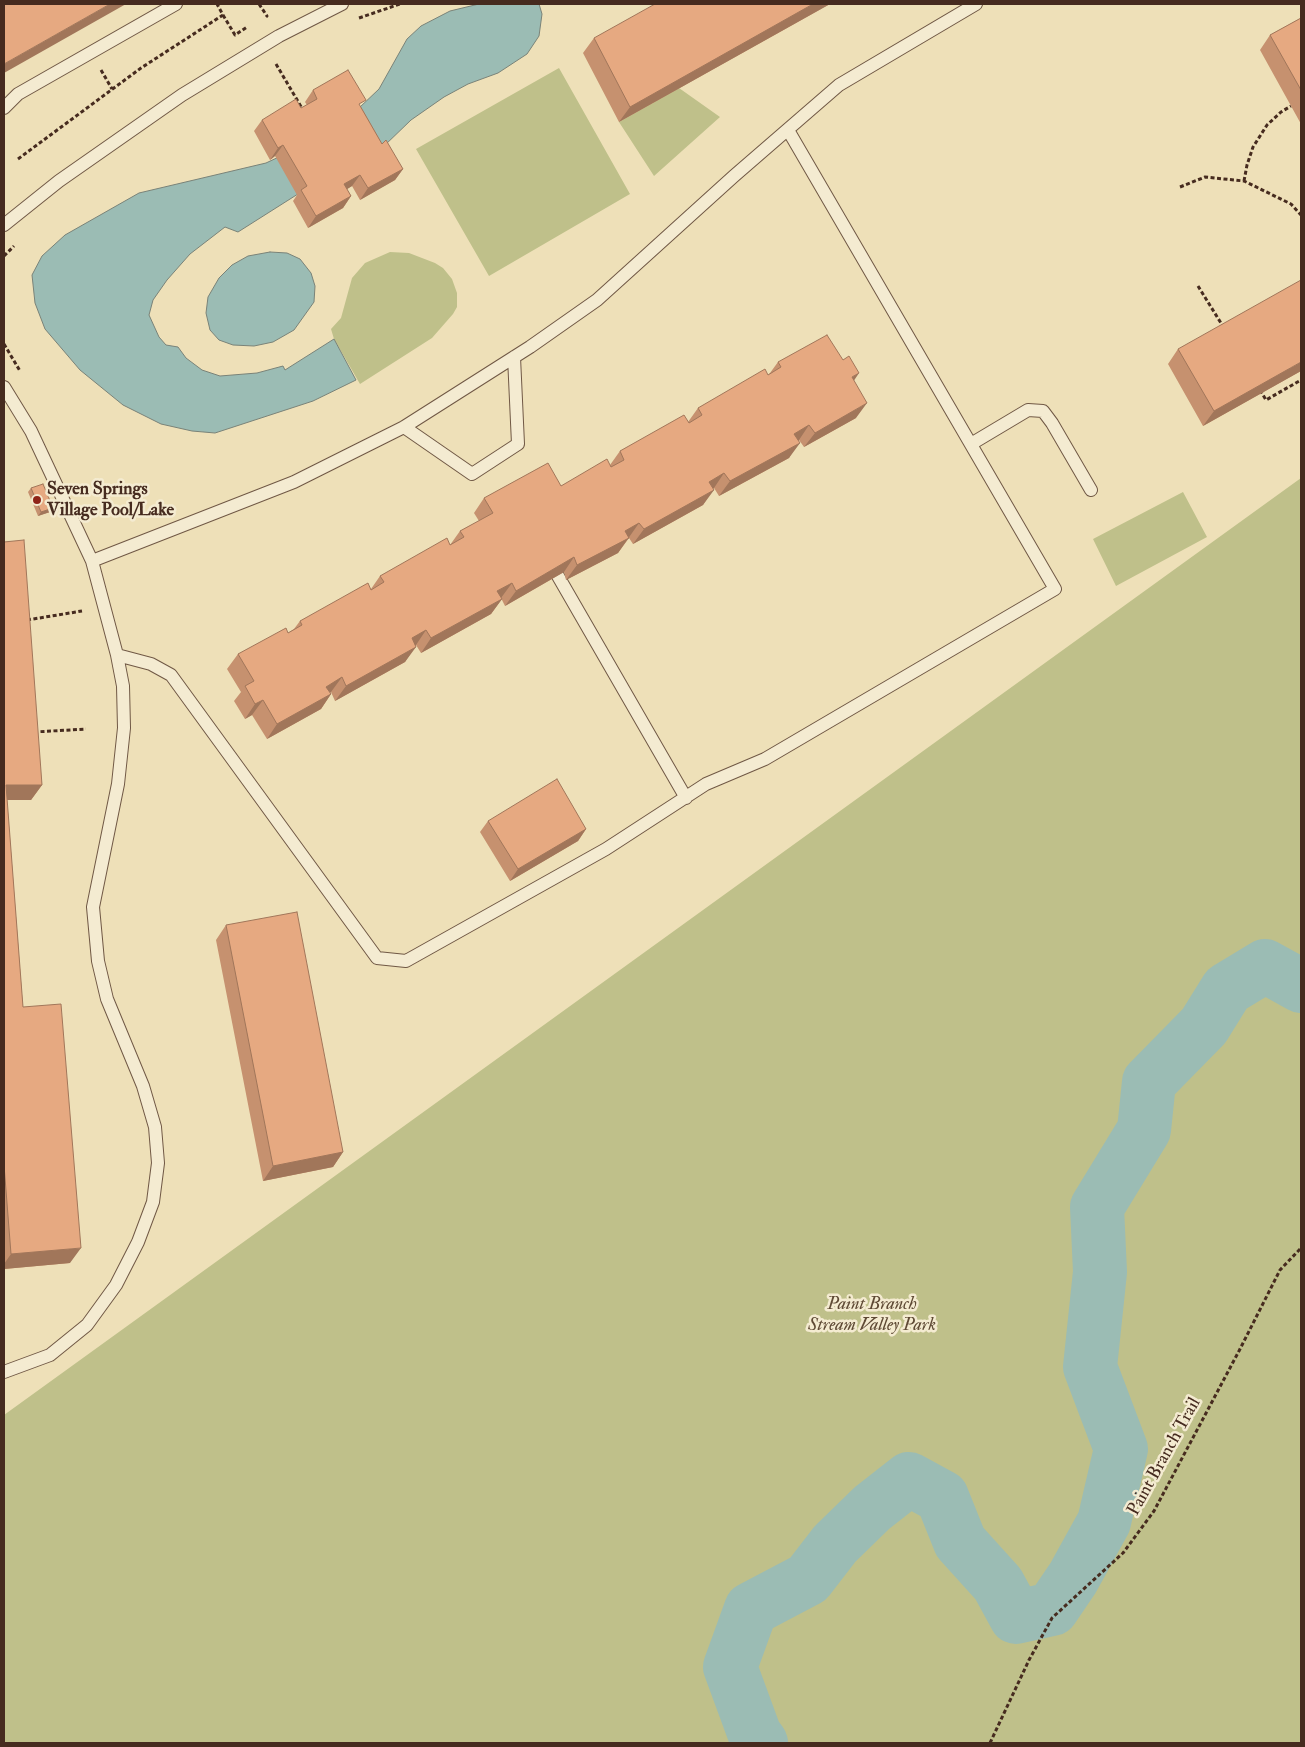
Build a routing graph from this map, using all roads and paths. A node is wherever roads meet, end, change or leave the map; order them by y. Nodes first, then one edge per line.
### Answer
1 (176, 4) edge
2 (217, 4) edge
3 (259, 4) edge
4 (342, 4) edge
5 (400, 4) edge
6 (976, 4) edge
7 (223, 15) junction
8 (358, 19) dead end
9 (259, 21) dead end
10 (251, 25) dead end
11 (283, 59) dead end
12 (276, 63) junction
13 (267, 68) dead end
14 (1291, 106) dead end
15 (4, 108) edge
16 (304, 113) edge
17 (788, 130) junction
18 (18, 159) dead end
19 (1244, 181) junction
20 (1180, 186) dead end
21 (1301, 215) edge
22 (4, 225) edge
23 (16, 244) dead end
24 (4, 256) edge
25 (1198, 286) dead end
26 (1226, 332) edge
27 (514, 357) junction
28 (1301, 380) edge
29 (1257, 385) edge
30 (4, 387) edge
31 (404, 427) junction
32 (971, 444) junction
33 (1091, 490) dead end
34 (92, 561) junction
35 (558, 576) edge
36 (83, 611) dead end
37 (22, 621) edge
38 (117, 655) junction
39 (86, 729) dead end
40 (26, 732) edge
41 (686, 798) junction
42 (1301, 1248) edge
43 (4, 1372) edge
44 (990, 1743) edge

1 - 15 lane
2 - 7 path
3 - 9 path
4 - 22 lane
5 - 8 path
6 - 17 lane
7 - 10 path
7 - 18 path
11 - 12 path
12 - 13 path
12 - 16 path
14 - 19 path
17 - 27 lane
17 - 32 lane
19 - 20 path
19 - 21 path
23 - 24 path
25 - 26 path
27 - 31 lane
27 - 31 lane
28 - 29 path
30 - 34 lane
31 - 34 lane
32 - 33 lane
32 - 41 lane
34 - 38 lane
35 - 41 lane
36 - 37 path
38 - 41 lane
38 - 43 lane
39 - 40 path
42 - 44 path, Paint Branch Trail

